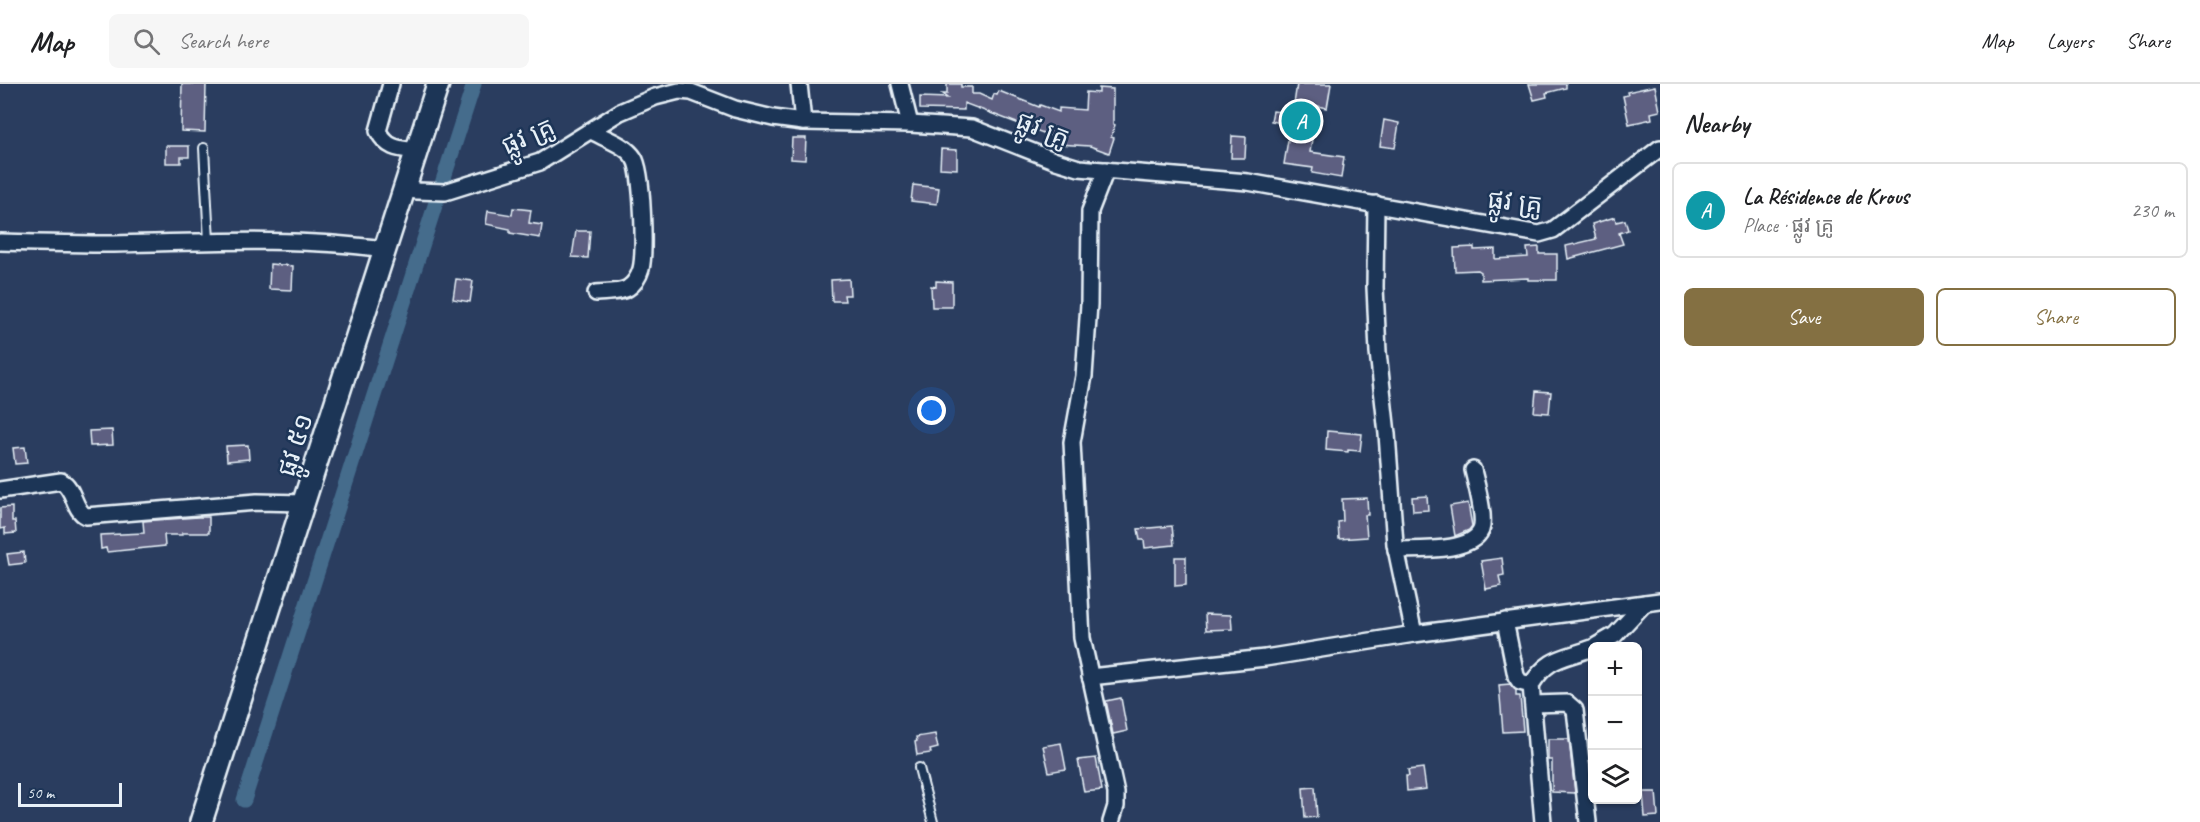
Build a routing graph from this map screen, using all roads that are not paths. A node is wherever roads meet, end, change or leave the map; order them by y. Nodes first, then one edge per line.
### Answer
1 (391, 84) edge
2 (438, 84) edge
3 (799, 84) edge
4 (900, 84) edge
5 (803, 122) junction
6 (910, 124) junction
7 (591, 131) junction
8 (204, 148) dead end
9 (1660, 148) edge
10 (417, 151) junction
11 (1106, 170) junction
12 (411, 190) junction
13 (1376, 204) junction
14 (209, 241) junction
15 (0, 242) edge
16 (384, 249) junction
17 (596, 293) dead end
18 (1473, 470) dead end
19 (0, 490) edge
20 (304, 503) junction
21 (1396, 550) junction
22 (1653, 602) edge
23 (1505, 621) junction
24 (1413, 634) junction
25 (1603, 642) edge
26 (1588, 649) edge
27 (1090, 677) junction
28 (1531, 685) junction
29 (1533, 704) junction
30 (919, 768) dead end
31 (201, 822) edge
32 (933, 822) edge
33 (1111, 822) edge
34 (1543, 822) edge
35 (1588, 822) edge

1 - 10 street
2 - 10 main road, ផ្លូវ ៥១
3 - 5 street
4 - 6 street
5 - 6 street, ផ្លូវ គ្រូ
5 - 7 street, ផ្លូវ គ្រូ
6 - 11 street, ផ្លូវ គ្រូ
7 - 12 street, ផ្លូវ គ្រូ
7 - 17 street
8 - 14 lane
9 - 13 street, ផ្លូវ គ្រូ
10 - 12 main road, ផ្លូវ ៥១
11 - 13 street, ផ្លូវ គ្រូ
11 - 27 street
12 - 16 main road, ផ្លូវ ៥១
13 - 21 street
14 - 15 street
14 - 16 street
16 - 20 main road, ផ្លូវ ៥១
18 - 21 street
19 - 20 street
20 - 31 main road, ផ្លូវ ៥១
21 - 24 street
22 - 23 street
22 - 25 street
23 - 24 street
23 - 28 street
24 - 27 street
26 - 28 street
27 - 33 street
28 - 29 street
29 - 34 street
29 - 35 street
30 - 32 lane

